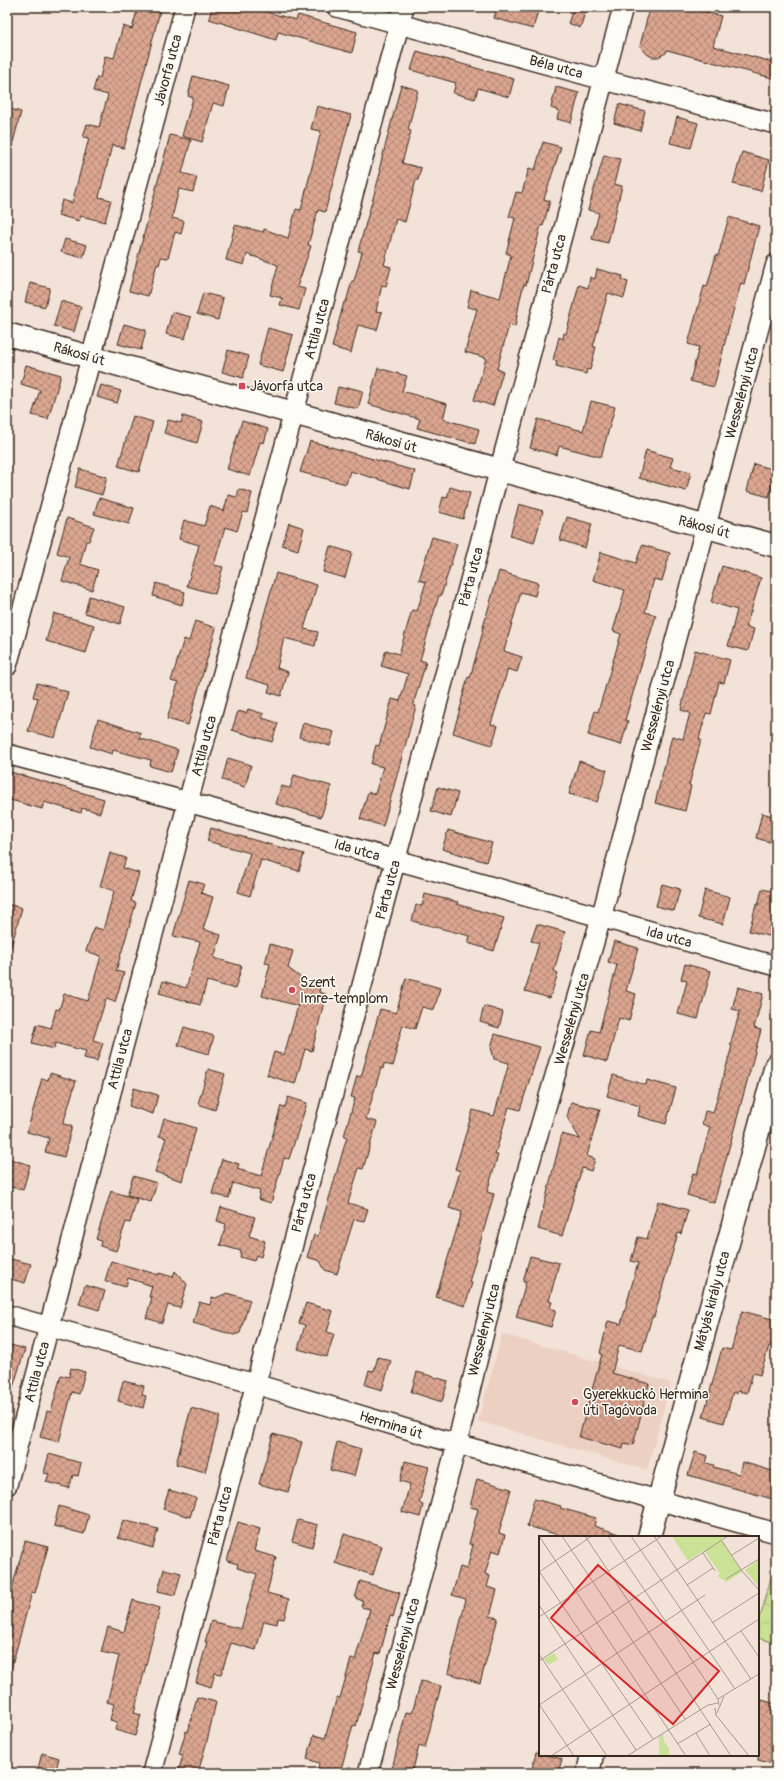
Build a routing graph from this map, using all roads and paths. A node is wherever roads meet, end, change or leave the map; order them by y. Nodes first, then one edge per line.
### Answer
1 (185, 7) edge
2 (337, 7) edge
3 (623, 7) edge
4 (402, 16) edge
5 (604, 80) junction
6 (776, 124) edge
7 (776, 264) edge
8 (7, 334) edge
9 (92, 358) junction
10 (294, 414) junction
11 (499, 470) junction
12 (706, 527) junction
13 (776, 546) edge
14 (7, 666) edge
15 (7, 754) edge
16 (188, 802) junction
17 (396, 861) junction
18 (601, 918) junction
19 (776, 966) edge
20 (776, 1065) edge
21 (7, 1315) edge
22 (49, 1327) junction
23 (255, 1384) junction
24 (457, 1444) junction
25 (7, 1485) edge
26 (659, 1500) junction
27 (776, 1533) edge
28 (649, 1536) edge
29 (592, 1756) edge
30 (152, 1773) edge
31 (368, 1773) edge
32 (588, 1773) edge

1 - 9 street, Jávorfa utca
2 - 4 street, Béla utca
3 - 5 street, Párta utca
4 - 5 street, Béla utca
4 - 10 street, Attila utca
5 - 6 street, Béla utca
5 - 11 street, Párta utca
7 - 12 street, Wesselényi utca
8 - 9 main road, Rákosi út
9 - 10 main road, Rákosi út
9 - 14 street, Jávorfa utca
10 - 11 main road, Rákosi út
10 - 16 street, Attila utca
11 - 12 main road, Rákosi út
11 - 17 street, Párta utca
12 - 13 main road, Rákosi út
12 - 18 street, Wesselényi utca
15 - 16 street, Ida utca
16 - 17 street, Ida utca
16 - 22 street, Attila utca
17 - 18 street, Ida utca
17 - 23 street, Párta utca
18 - 19 street, Ida utca
18 - 24 street, Wesselényi utca
20 - 26 main road, Mátyás király utca
21 - 22 street, Hermina út
22 - 23 street, Hermina út
22 - 25 street, Attila utca
23 - 24 street, Hermina út
23 - 30 street, Párta utca
24 - 26 street, Hermina út
24 - 31 street, Wesselényi utca
26 - 27 street, Hermina út
26 - 28 main road, Mátyás király utca
29 - 32 main road

